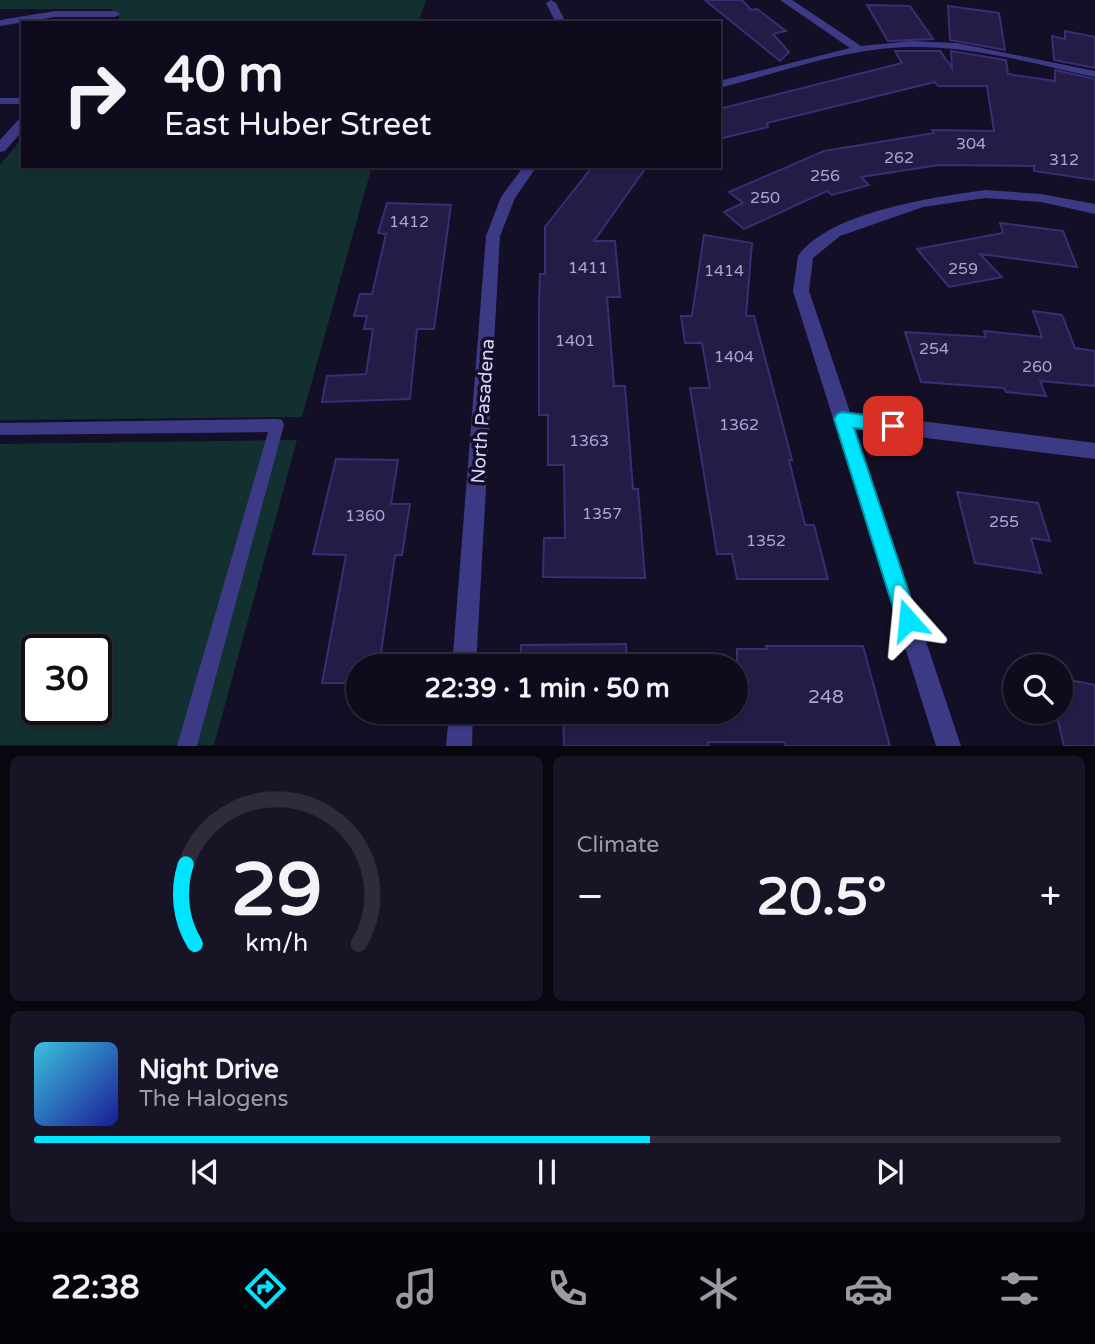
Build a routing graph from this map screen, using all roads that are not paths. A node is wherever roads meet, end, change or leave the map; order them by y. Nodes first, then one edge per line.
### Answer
1 (785, 0) edge
2 (551, 3) dead end
3 (111, 18) edge
4 (560, 21) edge
5 (0, 23) edge
6 (859, 49) junction
7 (1095, 74) edge
8 (721, 84) edge
9 (0, 101) edge
10 (21, 101) edge
11 (21, 124) edge
12 (0, 148) edge
13 (530, 168) edge
14 (1095, 209) edge
15 (842, 419) junction
16 (0, 429) edge
17 (1095, 452) edge
18 (465, 654) edge
19 (460, 724) edge
20 (187, 746) edge
21 (459, 746) edge
22 (949, 746) edge

1 - 6 street
2 - 4 street
3 - 5 street
6 - 7 street
6 - 8 street
9 - 10 lane
11 - 12 street
13 - 18 street, North Pasadena
14 - 15 street
15 - 17 street
15 - 22 street
16 - 20 lane
19 - 21 street

